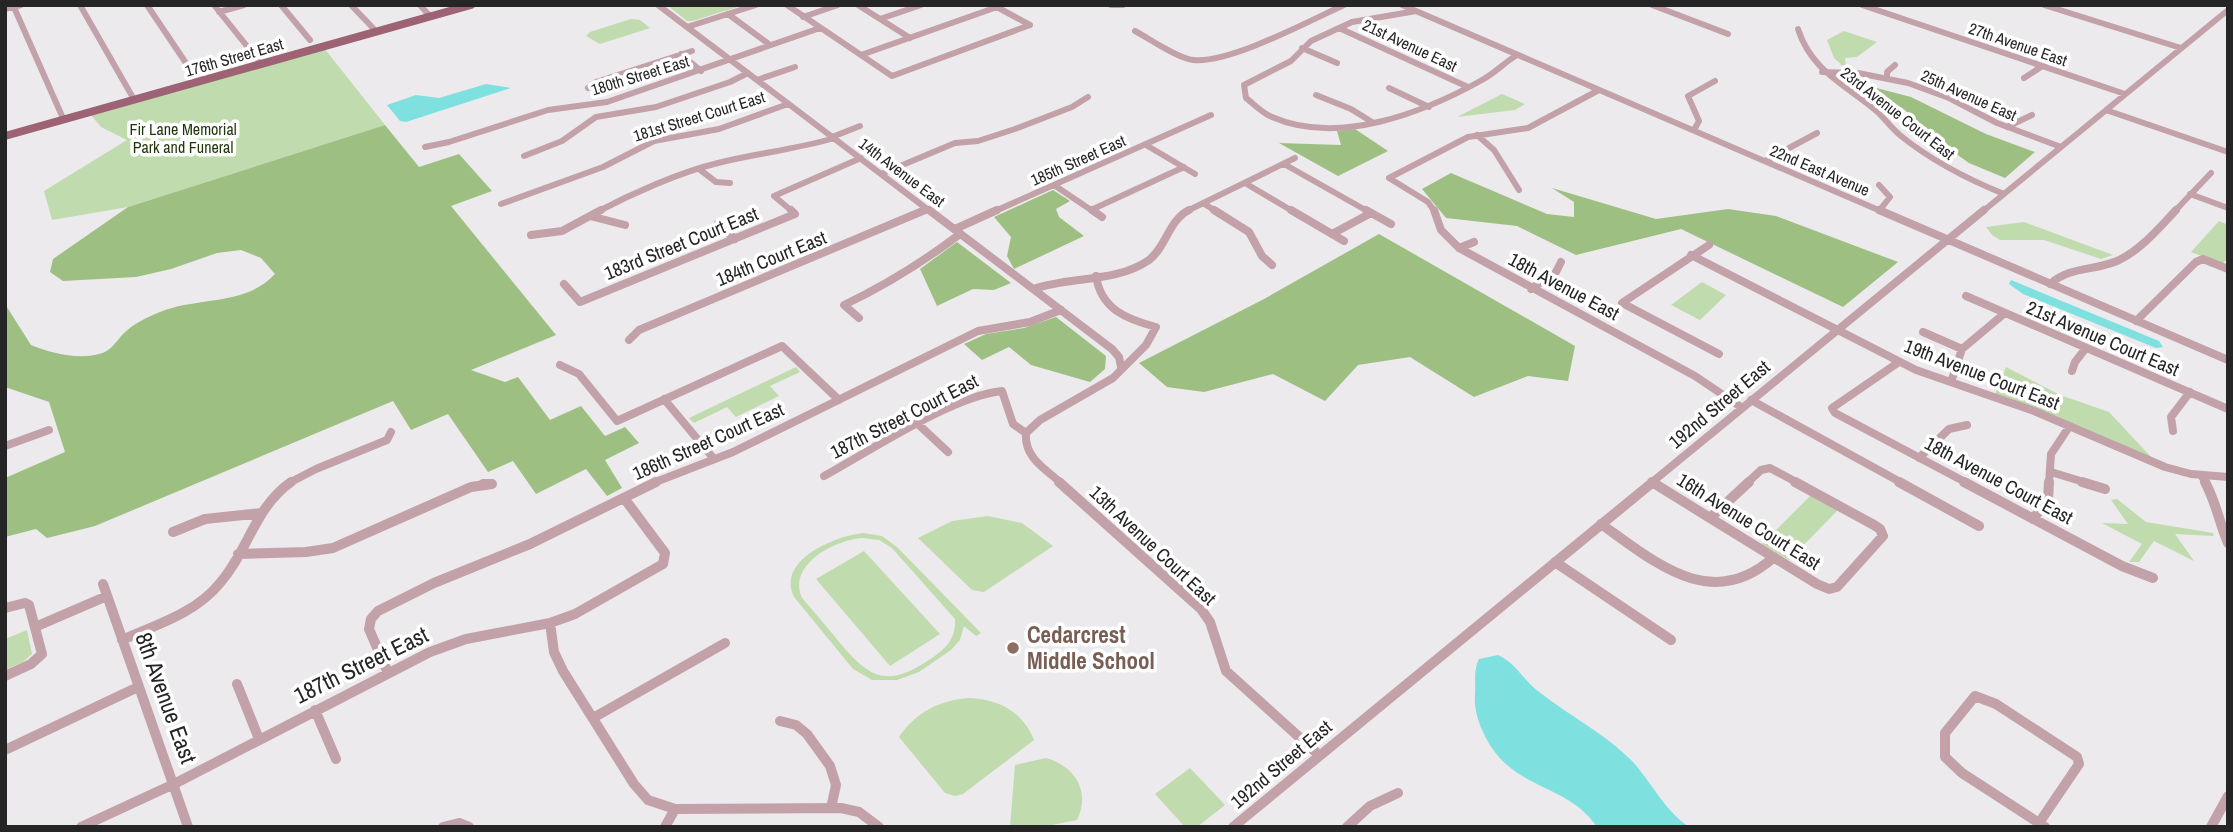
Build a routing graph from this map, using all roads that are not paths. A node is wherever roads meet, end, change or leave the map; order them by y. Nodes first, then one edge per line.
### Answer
1 (80, 5) edge
2 (147, 5) edge
3 (214, 5) edge
4 (244, 5) edge
5 (281, 5) edge
6 (351, 5) edge
7 (420, 5) edge
8 (458, 5) edge
9 (471, 5) edge
10 (658, 5) edge
11 (756, 5) edge
12 (787, 5) edge
13 (838, 5) edge
14 (858, 5) edge
15 (921, 5) edge
16 (1111, 5) edge
17 (1123, 5) edge
18 (1344, 5) edge
19 (1402, 5) edge
20 (1652, 5) edge
21 (1862, 5) edge
22 (2045, 5) edge
23 (16, 6) edge
24 (995, 6) edge
25 (5, 9) edge
26 (2228, 10) edge
27 (1416, 11) junction
28 (219, 12) junction
29 (428, 13) junction
30 (728, 14) junction
31 (803, 16) junction
32 (880, 19) junction
33 (687, 27) junction
34 (820, 28) junction
35 (1339, 28) junction
36 (373, 29) junction
37 (1798, 30) dead end
38 (1135, 31) dead end
39 (1728, 34) dead end
40 (910, 38) junction
41 (310, 40) dead end
42 (331, 44) junction
43 (770, 45) junction
44 (1302, 48) junction
45 (2181, 48) junction
46 (692, 51) dead end
47 (681, 54) junction
48 (861, 55) junction
49 (1517, 55) junction
50 (729, 59) junction
51 (258, 61) junction
52 (1337, 63) dead end
53 (1895, 65) dead end
54 (795, 66) dead end
55 (2041, 67) junction
56 (701, 71) junction
57 (1822, 72) junction
58 (748, 73) junction
59 (1887, 77) junction
60 (196, 78) junction
61 (2024, 78) dead end
62 (757, 80) junction
63 (1716, 81) dead end
64 (1468, 87) junction
65 (1389, 88) dead end
66 (588, 89) dead end
67 (1961, 89) dead end
68 (1600, 90) junction
69 (2125, 94) junction
70 (1316, 95) dead end
71 (132, 96) junction
72 (1088, 97) dead end
73 (1949, 98) junction
74 (788, 104) junction
75 (1429, 107) junction
76 (2106, 110) junction
77 (1211, 115) dead end
78 (2032, 115) dead end
79 (62, 116) junction
80 (1373, 122) junction
81 (860, 126) dead end
82 (2007, 127) junction
83 (1694, 130) junction
84 (16, 132) junction
85 (1817, 133) dead end
86 (5, 134) edge
87 (1477, 135) junction
88 (833, 137) junction
89 (1146, 145) junction
90 (425, 146) dead end
91 (2061, 147) junction
92 (2228, 152) edge
93 (524, 156) dead end
94 (861, 158) junction
95 (1295, 158) dead end
96 (1765, 161) junction
97 (1284, 164) junction
98 (1184, 167) junction
99 (699, 169) junction
100 (2211, 173) dead end
101 (881, 174) junction
102 (1195, 174) dead end
103 (730, 183) dead end
104 (1245, 183) junction
105 (1054, 185) junction
106 (1879, 185) dead end
107 (1519, 190) dead end
108 (2004, 194) junction
109 (2190, 194) junction
110 (1203, 203) junction
111 (501, 204) dead end
112 (2228, 208) edge
113 (928, 209) junction
114 (1091, 210) junction
115 (1879, 211) junction
116 (1371, 213) junction
117 (590, 216) junction
118 (1102, 217) dead end
119 (718, 223) dead end
120 (1391, 224) dead end
121 (625, 225) dead end
122 (958, 231) junction
123 (1332, 234) junction
124 (531, 235) dead end
125 (735, 239) junction
126 (1947, 240) junction
127 (1344, 241) dead end
128 (1474, 242) dead end
129 (1709, 245) dead end
130 (1459, 248) junction
131 (1691, 255) junction
132 (1561, 262) dead end
133 (1272, 265) dead end
134 (2228, 269) edge
135 (1096, 276) junction
136 (564, 284) dead end
137 (2050, 285) junction
138 (1034, 289) junction
139 (1531, 289) junction
140 (1966, 296) dead end
141 (1062, 310) junction
142 (2005, 313) junction
143 (859, 318) dead end
144 (2136, 321) junction
145 (1839, 328) junction
146 (1923, 331) dead end
147 (629, 340) dead end
148 (2086, 348) junction
149 (1962, 349) junction
150 (1719, 354) dead end
151 (2228, 360) edge
152 (1899, 362) junction
153 (561, 365) dead end
154 (1121, 367) junction
155 (2072, 371) dead end
156 (1951, 382) junction
157 (1000, 390) joint
158 (2190, 392) junction
159 (664, 399) junction
160 (839, 400) junction
161 (1751, 400) junction
162 (1741, 407) junction
163 (1832, 408) joint
164 (2228, 409) edge
165 (919, 425) junction
166 (1968, 425) dead end
167 (2069, 427) junction
168 (49, 430) dead end
169 (2173, 430) dead end
170 (391, 432) dead end
171 (1026, 433) junction
172 (5, 446) edge
173 (948, 452) dead end
174 (1919, 458) junction
175 (714, 459) junction
176 (2051, 472) junction
177 (2202, 475) junction
178 (824, 476) dead end
179 (2228, 477) edge
180 (1652, 482) junction
181 (492, 484) dead end
182 (2105, 489) dead end
183 (624, 498) junction
184 (262, 513) junction
185 (1710, 518) junction
186 (2034, 519) junction
187 (1601, 524) junction
188 (1979, 526) dead end
189 (173, 532) dead end
190 (2228, 543) edge
191 (238, 554) junction
192 (1774, 557) junction
193 (1555, 562) junction
194 (2153, 578) dead end
195 (103, 584) dead end
196 (107, 596) junction
197 (5, 608) edge
198 (550, 623) junction
199 (35, 627) junction
200 (122, 640) junction
201 (1671, 640) dead end
202 (725, 643) dead end
203 (388, 673) junction
204 (5, 676) edge
205 (237, 684) dead end
206 (138, 687) junction
207 (315, 710) junction
208 (593, 718) junction
209 (780, 721) dead end
210 (259, 739) junction
211 (5, 750) edge
212 (1319, 755) junction
213 (335, 759) dead end
214 (174, 784) junction
215 (1398, 793) dead end
216 (2228, 796) edge
217 (831, 808) junction
218 (675, 809) junction
219 (464, 825) edge
220 (2042, 825) edge
221 (81, 827) edge
222 (188, 827) edge
223 (443, 827) edge
224 (665, 827) edge
225 (879, 827) edge
226 (1233, 827) edge
227 (1347, 827) edge
228 (2211, 827) edge

1 - 71 street
2 - 60 street
3 - 28 street
4 - 28 street
5 - 41 street
6 - 36 street
7 - 29 street
8 - 29 main road, 176th Street East
9 - 42 main road, 176th Street East
10 - 33 street, 14th Avenue East
11 - 30 street
12 - 31 street
13 - 31 street
14 - 32 street
15 - 32 street
16 - 17 street
18 - 38 street
19 - 27 street, 22nd East Avenue
20 - 39 street
21 - 55 street, 27th Avenue East
22 - 45 street
23 - 25 street
23 - 79 street
24 - 40 street
24 - 48 street
26 - 45 street, 192nd Street East
27 - 35 street
27 - 49 street, 22nd East Avenue
28 - 51 street
29 - 36 main road, 176th Street East
30 - 33 street
30 - 43 street
31 - 34 street
32 - 40 street
33 - 50 street, 14th Avenue East
34 - 43 street, 180th Street East
34 - 48 street
35 - 44 street
35 - 64 street, 21st Avenue East
36 - 42 main road
36 - 51 main road, 176th Street East
37 - 57 street, 23rd Avenue Court East
40 - 48 street
42 - 84 main road, 176th Street East
43 - 50 street, 180th Street East
44 - 52 street
44 - 80 street
45 - 69 street, 192nd Street East
46 - 47 street
47 - 56 street
47 - 66 street
49 - 64 street
49 - 68 street, 22nd East Avenue
50 - 56 street, 180th Street East
50 - 58 street, 14th Avenue East
51 - 60 main road, 176th Street East
53 - 59 street
54 - 62 street
55 - 61 street
55 - 69 street, 27th Avenue East
56 - 90 street, 180th Street East
57 - 59 street, 25th Avenue East
57 - 108 street, 23rd Avenue Court East
58 - 62 street, 14th Avenue East
58 - 93 street
59 - 73 street, 25th Avenue East
60 - 71 main road, 176th Street East
62 - 74 street, 14th Avenue East
63 - 83 street
64 - 75 street
65 - 75 street
67 - 73 street
68 - 83 street, 22nd East Avenue
68 - 87 street
69 - 76 street, 192nd Street East
70 - 80 street
71 - 79 main road, 176th Street East
72 - 101 street
73 - 82 street, 25th Avenue East
74 - 88 street, 14th Avenue East
74 - 111 street, 181st Street Court East
75 - 80 street
76 - 91 street, 192nd Street East
76 - 92 street
77 - 89 street, 185th Street East
78 - 82 street
79 - 84 main road
79 - 86 main road, 176th Street East
81 - 88 street
82 - 91 street, 25th Avenue East
83 - 96 street, 22nd East Avenue
84 - 86 main road, 176th Street East
85 - 96 street
87 - 107 street
87 - 130 street, 18th Avenue East
88 - 94 street, 14th Avenue East
88 - 99 street
89 - 98 street
89 - 105 street, 185th Street East
91 - 108 street, 192nd Street East
94 - 101 street, 14th Avenue East
94 - 125 street, 183rd Street Court East
95 - 97 street
96 - 115 street, 22nd East Avenue
97 - 104 street
97 - 116 street
98 - 102 street
98 - 114 street
99 - 103 street
99 - 117 street
100 - 109 street
101 - 113 street, 14th Avenue East
104 - 110 street
104 - 123 street
105 - 114 street
105 - 122 street, 185th Street East
106 - 115 street
108 - 126 street, 192nd Street East
109 - 112 street
109 - 137 street
110 - 133 street
110 - 135 street
113 - 122 street, 14th Avenue East
113 - 147 street, 184th Court East
114 - 118 street
115 - 126 street, 22nd East Avenue
116 - 120 street
116 - 123 street
117 - 121 street
117 - 124 street
119 - 125 street
122 - 138 street, 14th Avenue East
122 - 143 street, 185th Street East
123 - 127 street
125 - 136 street, 183rd Street Court East
126 - 137 street, 22nd East Avenue
126 - 145 street, 192nd Street East
128 - 130 street
129 - 131 street
130 - 139 street, 18th Avenue East
131 - 145 street, 19th Avenue Court East
131 - 150 street
132 - 139 street
134 - 144 street
135 - 138 street
135 - 154 street
137 - 144 street, 22nd East Avenue
138 - 141 street, 14th Avenue East
139 - 162 street, 18th Avenue East
140 - 142 street, 21st Avenue Court East
141 - 154 street, 14th Avenue East
141 - 160 street, 186th Street Court East
142 - 148 street, 21st Avenue Court East
142 - 149 street
144 - 151 street, 22nd East Avenue
145 - 152 street, 19th Avenue Court East
145 - 161 street, 192nd Street East
146 - 149 street
148 - 155 street
148 - 158 street, 21st Avenue Court East
149 - 156 street
152 - 156 street, 19th Avenue Court East
152 - 163 street
153 - 159 street
154 - 171 street
156 - 167 street, 19th Avenue Court East
157 - 165 street, 187th Street Court East
157 - 171 street, 13th Avenue Court East
158 - 164 street, 21st Avenue Court East
158 - 169 street
159 - 160 street
159 - 175 street
160 - 175 street, 186th Street Court East
161 - 162 street, 192nd Street East
161 - 188 street
162 - 180 street, 192nd Street East
163 - 174 street, 18th Avenue Court East
165 - 173 street
165 - 178 street, 187th Street Court East
166 - 174 street
167 - 176 street
167 - 177 street, 19th Avenue Court East
168 - 172 street
170 - 184 street
171 - 212 street, 13th Avenue Court East
174 - 186 street, 18th Avenue Court East
175 - 183 street, 186th Street Court East
176 - 182 street
176 - 186 street
177 - 179 street, 19th Avenue Court East
177 - 190 street
180 - 185 street, 16th Avenue Court East
180 - 187 street, 192nd Street East
181 - 191 street
183 - 198 street, 187th Street East
183 - 203 street, 186th Street Court East
184 - 189 street
184 - 191 street
185 - 192 street, 16th Avenue Court East
185 - 192 street, 16th Avenue Court East
186 - 194 street, 18th Avenue Court East
187 - 192 street
187 - 193 street, 192nd Street East
191 - 200 street
193 - 201 street
193 - 212 street, 192nd Street East
195 - 196 street, 8th Avenue East
196 - 199 street
196 - 200 street, 8th Avenue East
197 - 199 street
198 - 203 street, 187th Street East
198 - 208 street
199 - 204 street
200 - 206 street, 8th Avenue East
202 - 208 street
203 - 207 street, 187th Street East
205 - 210 street
206 - 211 street
206 - 214 street, 8th Avenue East
207 - 210 street, 187th Street East
207 - 213 street
208 - 218 street
209 - 217 street
210 - 214 street, 187th Street East
212 - 226 street, 192nd Street East
214 - 221 street, 187th Street East
214 - 222 street, 8th Avenue East
215 - 227 street
216 - 228 street
217 - 218 street
217 - 225 street
218 - 224 street
219 - 223 street
220 - 220 street

